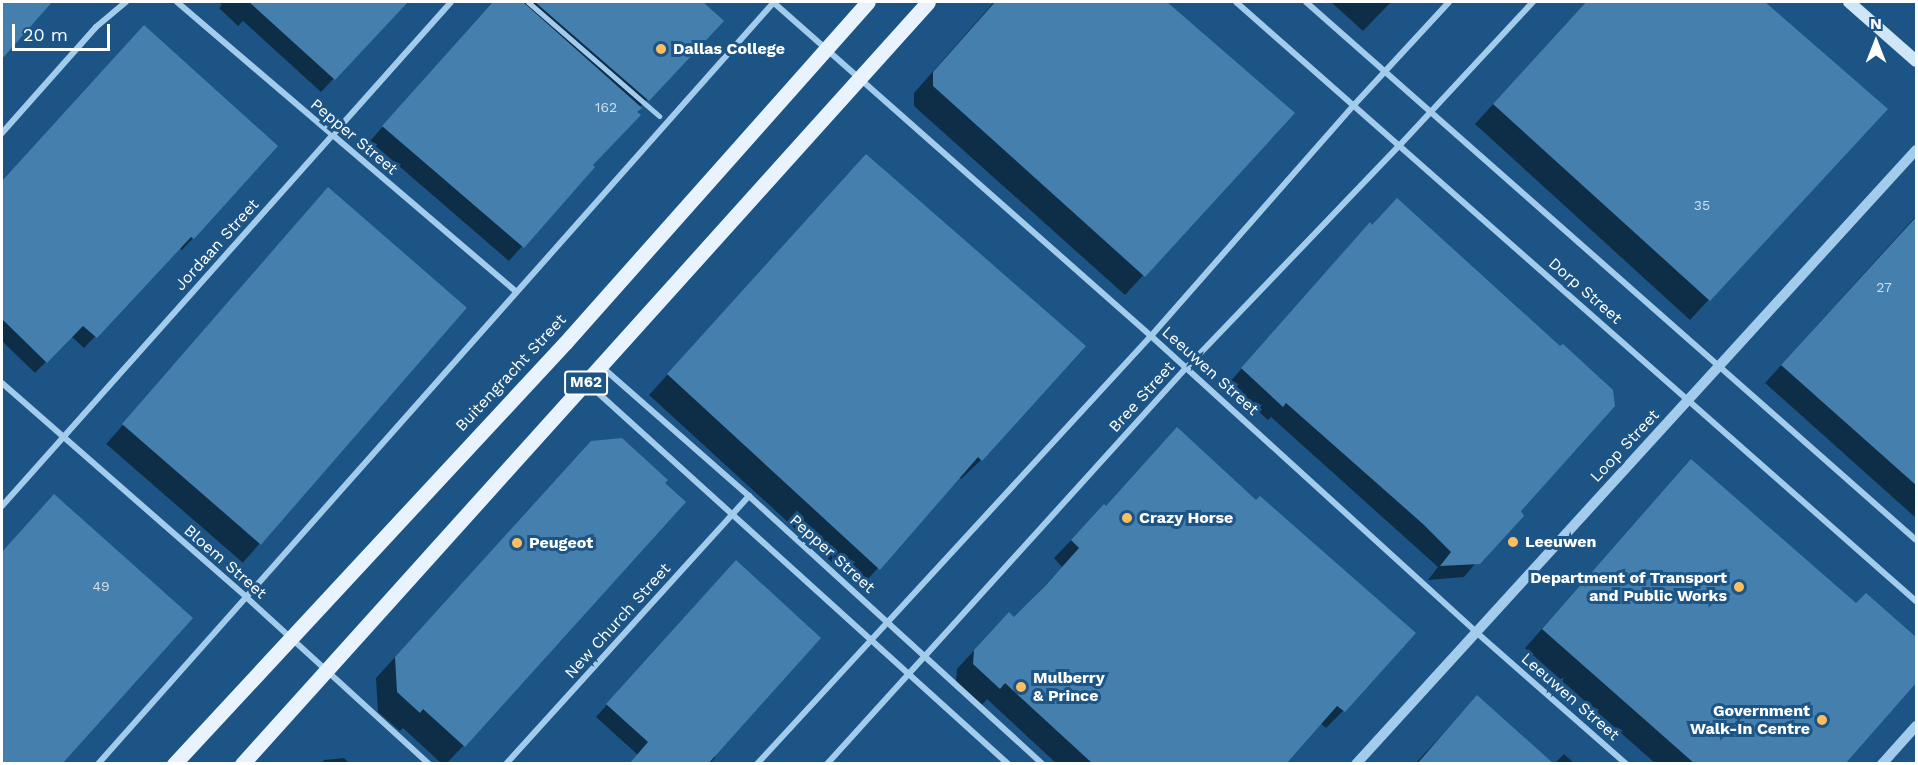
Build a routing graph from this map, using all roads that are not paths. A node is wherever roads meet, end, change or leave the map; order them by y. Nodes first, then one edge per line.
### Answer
1 (126, 2) edge
2 (177, 2) edge
3 (451, 2) edge
4 (528, 2) edge
5 (773, 2) edge
6 (868, 2) edge
7 (928, 2) edge
8 (1236, 2) edge
9 (1306, 2) edge
10 (1449, 2) edge
11 (1533, 2) edge
12 (1849, 2) edge
13 (826, 51) junction
14 (1917, 62) edge
15 (1385, 71) junction
16 (858, 78) junction
17 (1354, 105) junction
18 (1430, 112) junction
19 (659, 116) dead end
20 (2, 133) edge
21 (332, 137) junction
22 (1399, 146) junction
23 (1917, 150) edge
24 (515, 291) junction
25 (1151, 336) junction
26 (601, 366) junction
27 (1720, 367) junction
28 (1186, 368) junction
29 (586, 382) junction
30 (2, 383) edge
31 (1688, 400) junction
32 (63, 437) junction
33 (749, 496) junction
34 (2, 506) edge
35 (734, 513) junction
36 (1917, 540) edge
37 (245, 596) junction
38 (1917, 602) edge
39 (888, 622) junction
40 (1476, 632) junction
41 (289, 637) junction
42 (871, 641) junction
43 (926, 656) junction
44 (325, 670) junction
45 (909, 675) junction
46 (1917, 726) edge
47 (98, 764) edge
48 (174, 764) edge
49 (242, 764) edge
50 (429, 764) edge
51 (506, 764) edge
52 (757, 764) edge
53 (828, 764) edge
54 (1008, 764) edge
55 (1043, 764) edge
56 (1356, 764) edge
57 (1626, 764) edge
58 (1882, 764) edge

1 - 20 street
2 - 21 street, Pepper Street
3 - 21 street, Jordaan Street
4 - 19 street
5 - 13 street, Leeuwen Street
5 - 24 street
6 - 13 main road, Buitengracht Street / M62
7 - 16 main road, M62
8 - 17 street, Dorp Street
9 - 15 street, Dorp Street
10 - 15 street, Bree Street
11 - 18 street, Bree Street
12 - 14 main road
13 - 16 street, Leeuwen Street
13 - 41 main road, Buitengracht Street / M62
15 - 17 street, Bree Street
15 - 18 street, Dorp Street
16 - 25 street, Leeuwen Street
16 - 26 main road, M62
17 - 22 street, Dorp Street
17 - 25 street, Bree Street
18 - 22 street, Bree Street
18 - 27 street, Dorp Street
21 - 24 street, Pepper Street
21 - 32 street, Jordaan Street
22 - 28 street, Bree Street
22 - 31 street, Dorp Street
23 - 27 street, Loop Street
24 - 37 street
25 - 28 street, Leeuwen Street
25 - 39 street, Bree Street
26 - 29 main road, M62
26 - 33 street, Pepper Street
27 - 31 street, Loop Street
27 - 36 street, Dorp Street
28 - 40 street, Leeuwen Street
28 - 43 street, Bree Street
29 - 35 street
29 - 44 main road, M62
30 - 32 street, Bloem Street
31 - 38 street, Dorp Street
31 - 40 street, Loop Street
32 - 34 street, Jordaan Street
32 - 37 street, Bloem Street
33 - 35 street, New Church Street
33 - 39 street, Pepper Street
35 - 42 street
35 - 51 street, New Church Street
37 - 41 street, Bloem Street
37 - 47 street
39 - 42 street, Bree Street
39 - 43 street, Pepper Street
40 - 56 street, Loop Street
40 - 57 street, Leeuwen Street
41 - 44 street, Bloem Street
41 - 48 main road, Buitengracht Street / M62
42 - 45 street
42 - 52 street, Bree Street
43 - 45 street, Bree Street
43 - 55 street, Pepper Street
44 - 49 main road, M62
44 - 50 street, Bloem Street
45 - 53 street, Bree Street
45 - 54 street
46 - 58 street

